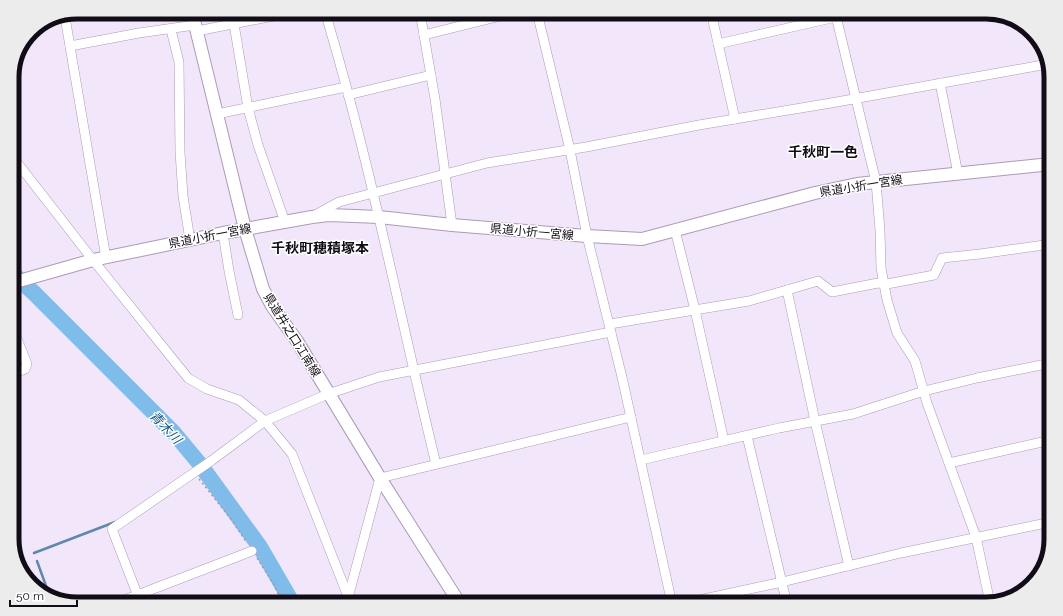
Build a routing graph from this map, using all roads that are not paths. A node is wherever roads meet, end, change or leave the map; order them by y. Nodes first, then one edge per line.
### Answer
1 (194, 19) edge
2 (234, 19) edge
3 (259, 19) edge
4 (327, 19) edge
5 (421, 19) edge
6 (488, 19) edge
7 (539, 19) edge
8 (713, 19) edge
9 (816, 19) edge
10 (836, 19) edge
11 (66, 20) edge
12 (234, 24) junction
13 (196, 28) junction
14 (171, 30) junction
15 (424, 35) junction
16 (718, 44) junction
17 (70, 46) junction
18 (1043, 65) edge
19 (431, 75) junction
20 (940, 83) junction
21 (347, 91) junction
22 (855, 98) junction
23 (248, 108) junction
24 (217, 114) junction
25 (735, 119) junction
26 (570, 150) junction
27 (19, 165) edge
28 (1044, 165) edge
29 (446, 173) junction
30 (958, 174) junction
31 (876, 182) junction
32 (373, 193) junction
33 (312, 217) junction
34 (378, 217) junction
35 (285, 222) junction
36 (452, 225) junction
37 (245, 229) junction
38 (674, 230) junction
39 (223, 233) junction
40 (586, 236) junction
41 (190, 240) junction
42 (1044, 245) edge
43 (106, 258) junction
44 (93, 260) junction
45 (19, 281) edge
46 (884, 283) junction
47 (787, 290) junction
48 (695, 310) junction
49 (238, 315) dead end
50 (611, 328) junction
51 (19, 344) edge
52 (1044, 364) edge
53 (19, 371) edge
54 (413, 371) junction
55 (924, 391) junction
56 (328, 394) junction
57 (631, 417) junction
58 (265, 421) junction
59 (815, 421) junction
60 (747, 436) junction
61 (724, 441) junction
62 (1044, 442) edge
63 (641, 460) junction
64 (949, 463) junction
65 (436, 464) junction
66 (380, 478) junction
67 (1044, 523) edge
68 (976, 537) junction
69 (252, 551) road end
70 (849, 566) junction
71 (782, 582) junction
72 (137, 594) junction
73 (130, 597) edge
74 (138, 597) edge
75 (348, 597) edge
76 (351, 597) edge
77 (456, 597) edge
78 (670, 597) edge
79 (713, 597) edge
80 (785, 597) edge
81 (989, 597) edge

1 - 13 main road, 県道井之口江南線
2 - 12 street
3 - 12 street
4 - 21 street
5 - 15 street
6 - 15 street
7 - 26 street
8 - 16 street
9 - 16 street
10 - 22 street
11 - 17 street
12 - 13 street
12 - 23 street
13 - 14 street
13 - 24 main road, 県道井之口江南線
14 - 17 street
14 - 41 street
15 - 19 street
16 - 25 street
17 - 43 street
18 - 20 street
19 - 21 street
19 - 29 street
20 - 22 street
20 - 30 street
21 - 23 street
21 - 32 street
22 - 25 street
22 - 31 street
23 - 24 street
23 - 35 street
24 - 37 main road, 県道井之口江南線
25 - 26 street
26 - 29 street
26 - 40 street
27 - 44 street
28 - 30 main road, 県道小折一宮線
29 - 32 street
29 - 36 street
30 - 31 main road, 県道小折一宮線
31 - 38 main road, 県道小折一宮線
31 - 46 street
32 - 33 street
32 - 34 street
33 - 34 main road, 県道小折一宮線
33 - 35 main road, 県道小折一宮線
34 - 36 main road, 県道小折一宮線
34 - 54 street
35 - 37 main road, 県道小折一宮線
36 - 40 main road, 県道小折一宮線
37 - 39 main road, 県道小折一宮線
37 - 56 main road, 県道井之口江南線
38 - 40 main road, 県道小折一宮線
38 - 48 street
39 - 41 main road, 県道小折一宮線
39 - 49 street
40 - 50 street
41 - 43 main road, 県道小折一宮線
42 - 46 street
43 - 44 main road, 県道小折一宮線
44 - 45 main road, 県道小折一宮線
44 - 58 street
46 - 47 street
46 - 55 street
47 - 48 street
47 - 59 street
48 - 50 street
48 - 61 street
50 - 54 street
50 - 57 street
51 - 53 street
52 - 55 street
54 - 56 street
54 - 65 street
55 - 59 street
55 - 64 street
56 - 58 street
56 - 66 main road, 県道井之口江南線
57 - 63 street
57 - 65 street
58 - 72 street
58 - 75 street
59 - 60 street
59 - 70 street
60 - 61 street
60 - 71 street
61 - 63 street
62 - 64 street
63 - 78 street
64 - 68 street
65 - 66 street
66 - 76 street
66 - 77 main road, 県道井之口江南線
67 - 68 street
68 - 70 street
68 - 81 street
69 - 72 street
70 - 71 street
71 - 79 street
71 - 80 street
72 - 73 street
72 - 74 street

